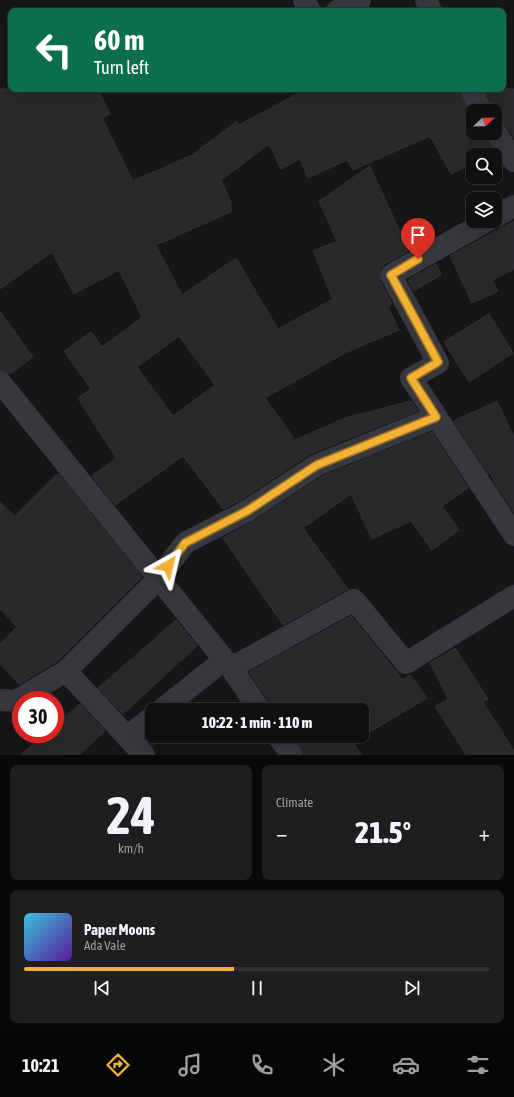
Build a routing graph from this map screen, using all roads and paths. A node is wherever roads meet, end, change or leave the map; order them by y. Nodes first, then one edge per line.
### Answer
1 (360, 0) edge
2 (343, 8) edge
3 (472, 92) edge
4 (478, 104) edge
5 (501, 140) edge
6 (514, 161) edge
7 (514, 206) edge
8 (502, 213) edge
9 (475, 228) edge
10 (0, 382) edge
11 (436, 417) junction
12 (514, 535) edge
13 (159, 578) junction
14 (514, 596) edge
15 (228, 664) junction
16 (66, 671) junction
17 (0, 700) edge
18 (171, 703) edge
19 (255, 703) edge
20 (145, 723) edge
21 (283, 743) edge
22 (144, 755) edge
23 (291, 755) edge

1 - 2 street
3 - 4 street
5 - 6 street
7 - 8 street
9 - 11 street
10 - 13 street
11 - 12 street
11 - 13 street
13 - 15 street
13 - 16 street
14 - 15 street
15 - 18 street
15 - 19 street
16 - 17 street
16 - 22 street
20 - 22 street
21 - 23 street

